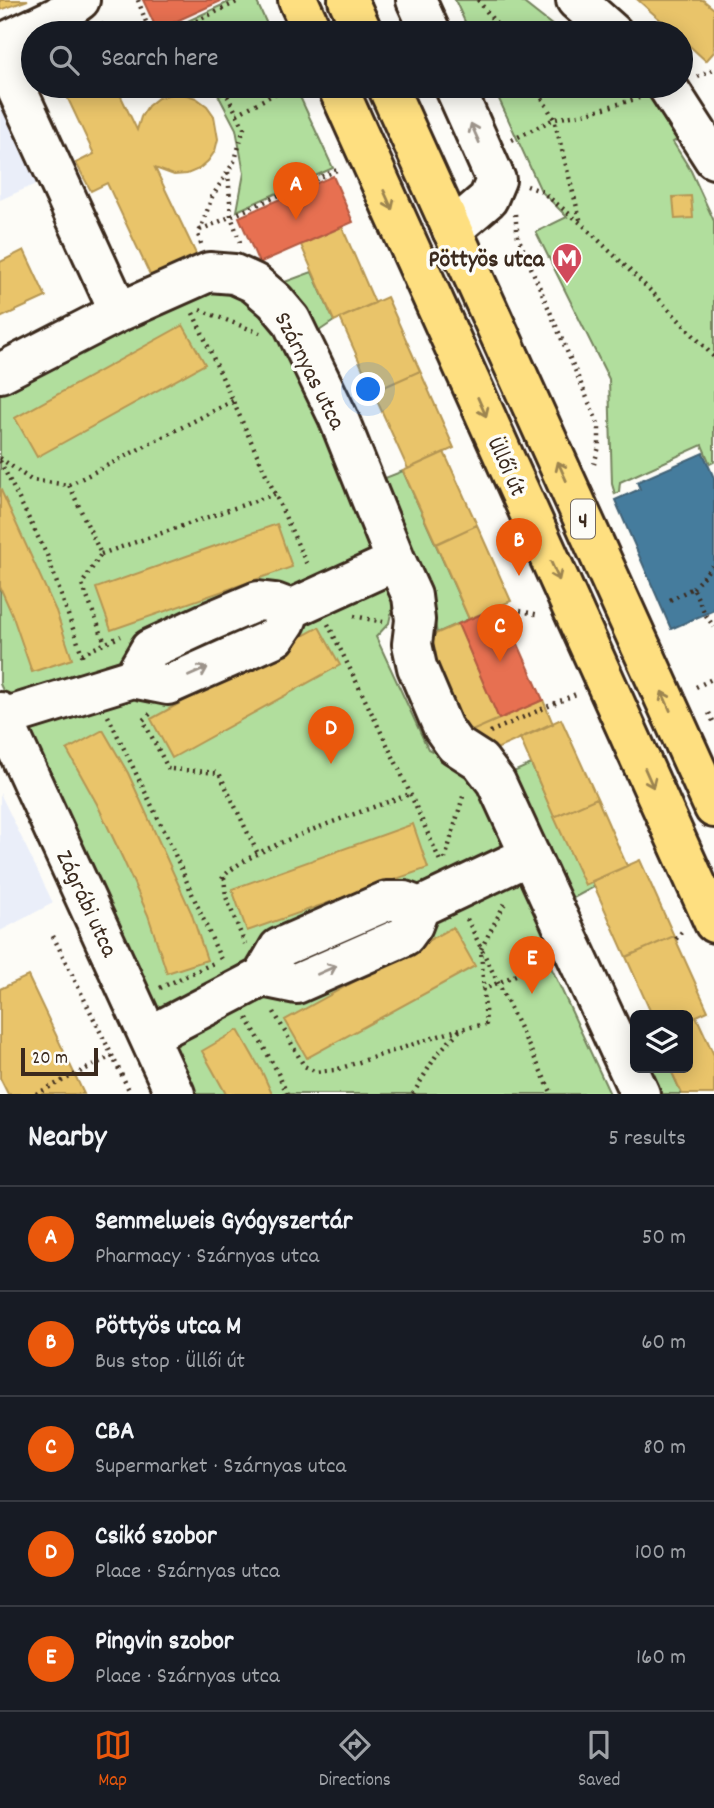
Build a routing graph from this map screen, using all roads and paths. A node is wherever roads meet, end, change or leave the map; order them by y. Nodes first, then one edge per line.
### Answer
1 (80, 0) edge
2 (138, 0) edge
3 (241, 0) edge
4 (298, 0) edge
5 (348, 0) edge
6 (416, 0) edge
7 (478, 0) edge
8 (576, 0) edge
9 (49, 21) edge
10 (146, 21) edge
11 (196, 21) edge
12 (308, 21) edge
13 (358, 21) edge
14 (426, 21) edge
15 (494, 21) edge
16 (599, 21) edge
17 (21, 34) edge
18 (0, 44) edge
19 (0, 53) edge
20 (229, 98) edge
21 (267, 98) edge
22 (343, 98) edge
23 (393, 98) edge
24 (459, 98) edge
25 (542, 98) edge
26 (637, 98) edge
27 (676, 98) edge
28 (237, 114) junction
29 (554, 119) junction
30 (714, 159) edge
31 (489, 165) junction
32 (337, 170) dead end
33 (228, 171) junction
34 (232, 216) junction
35 (460, 224) junction
36 (582, 224) junction
37 (200, 230) junction
38 (209, 272) junction
39 (254, 283) junction
40 (119, 312) junction
41 (302, 343) junction
42 (714, 357) edge
43 (0, 373) edge
44 (233, 401) junction
45 (596, 419) dead end
46 (0, 460) edge
47 (69, 485) junction
48 (275, 494) junction
49 (101, 554) junction
50 (396, 561) junction
51 (712, 566) dead end
52 (694, 588) junction
53 (670, 600) dead end
54 (310, 604) junction
55 (520, 611) dead end
56 (540, 615) dead end
57 (714, 627) edge
58 (117, 638) dead end
59 (105, 643) junction
60 (412, 644) junction
61 (88, 672) junction
62 (714, 678) edge
63 (696, 687) dead end
64 (573, 688) dead end
65 (156, 709) dead end
66 (1, 715) edge
67 (682, 737) junction
68 (480, 761) junction
69 (714, 776) edge
70 (410, 794) junction
71 (714, 808) edge
72 (257, 852) junction
73 (526, 857) junction
74 (702, 874) edge
75 (437, 900) junction
76 (714, 923) edge
77 (53, 936) dead end
78 (481, 949) junction
79 (572, 949) junction
80 (245, 971) junction
81 (498, 984) junction
82 (158, 989) dead end
83 (482, 990) junction
84 (461, 1029) junction
85 (149, 1036) junction
86 (112, 1056) junction
87 (36, 1094) edge
88 (131, 1094) edge
89 (176, 1094) edge
90 (287, 1094) edge
91 (413, 1094) edge
92 (552, 1094) edge
93 (640, 1094) edge

1 - 9 street
2 - 10 path
3 - 11 path
4 - 12 main road
5 - 13 main road
6 - 14 street
7 - 15 path
8 - 16 street
17 - 18 street
19 - 40 street
20 - 28 path
21 - 28 path
22 -> 74 main road, Üllői út / 4
23 - 35 main road, Üllői út / 4
31 -> 24 street
25 - 29 path
26 - 29 path
27 - 30 street
28 - 33 path
29 - 31 path
29 - 36 path
31 - 35 street
31 - 36 path
31 - 45 path
32 - 34 path
33 - 34 path
33 - 37 path
34 - 37 path
34 - 39 path
67 -> 35 main road, Üllői út / 4
36 - 42 path
37 - 38 path
38 - 39 street, Szárnyas utca
38 - 40 street
39 - 41 street, Szárnyas utca
40 - 43 street
41 - 44 path
41 - 50 street, Szárnyas utca
44 - 47 path
44 - 48 path
46 - 47 path
46 - 61 path
47 - 49 path
48 - 49 path
48 - 54 path
49 - 59 path
50 - 54 street
50 - 60 street, Szárnyas utca
51 - 52 path
52 - 53 path
52 - 57 path
54 - 60 path
54 - 61 street
54 - 70 path
55 - 56 path
58 - 59 path
59 - 61 path
60 - 68 street, Szárnyas utca
61 - 66 street
61 - 80 path
62 - 63 path
64 - 68 path
65 - 72 path
66 - 85 street, Zágrábi utca
67 - 69 main road
67 - 71 main road, Üllői út / 4
68 - 70 path
68 - 73 street, Szárnyas utca
70 - 72 path
72 - 80 path
73 - 75 street
73 - 78 path
73 - 79 street, Szárnyas utca
74 - 76 main road, Üllői út / 4
75 - 78 path
75 - 80 street
77 - 86 path
78 - 81 path
78 - 83 path
79 - 81 path
79 - 93 street, Szárnyas utca
80 - 82 path
80 - 84 path
80 - 85 street
80 - 90 path
81 - 83 path
81 - 92 path
83 - 84 path
84 - 91 path
85 - 89 street, Zágrábi utca
86 - 87 path
86 - 88 path

